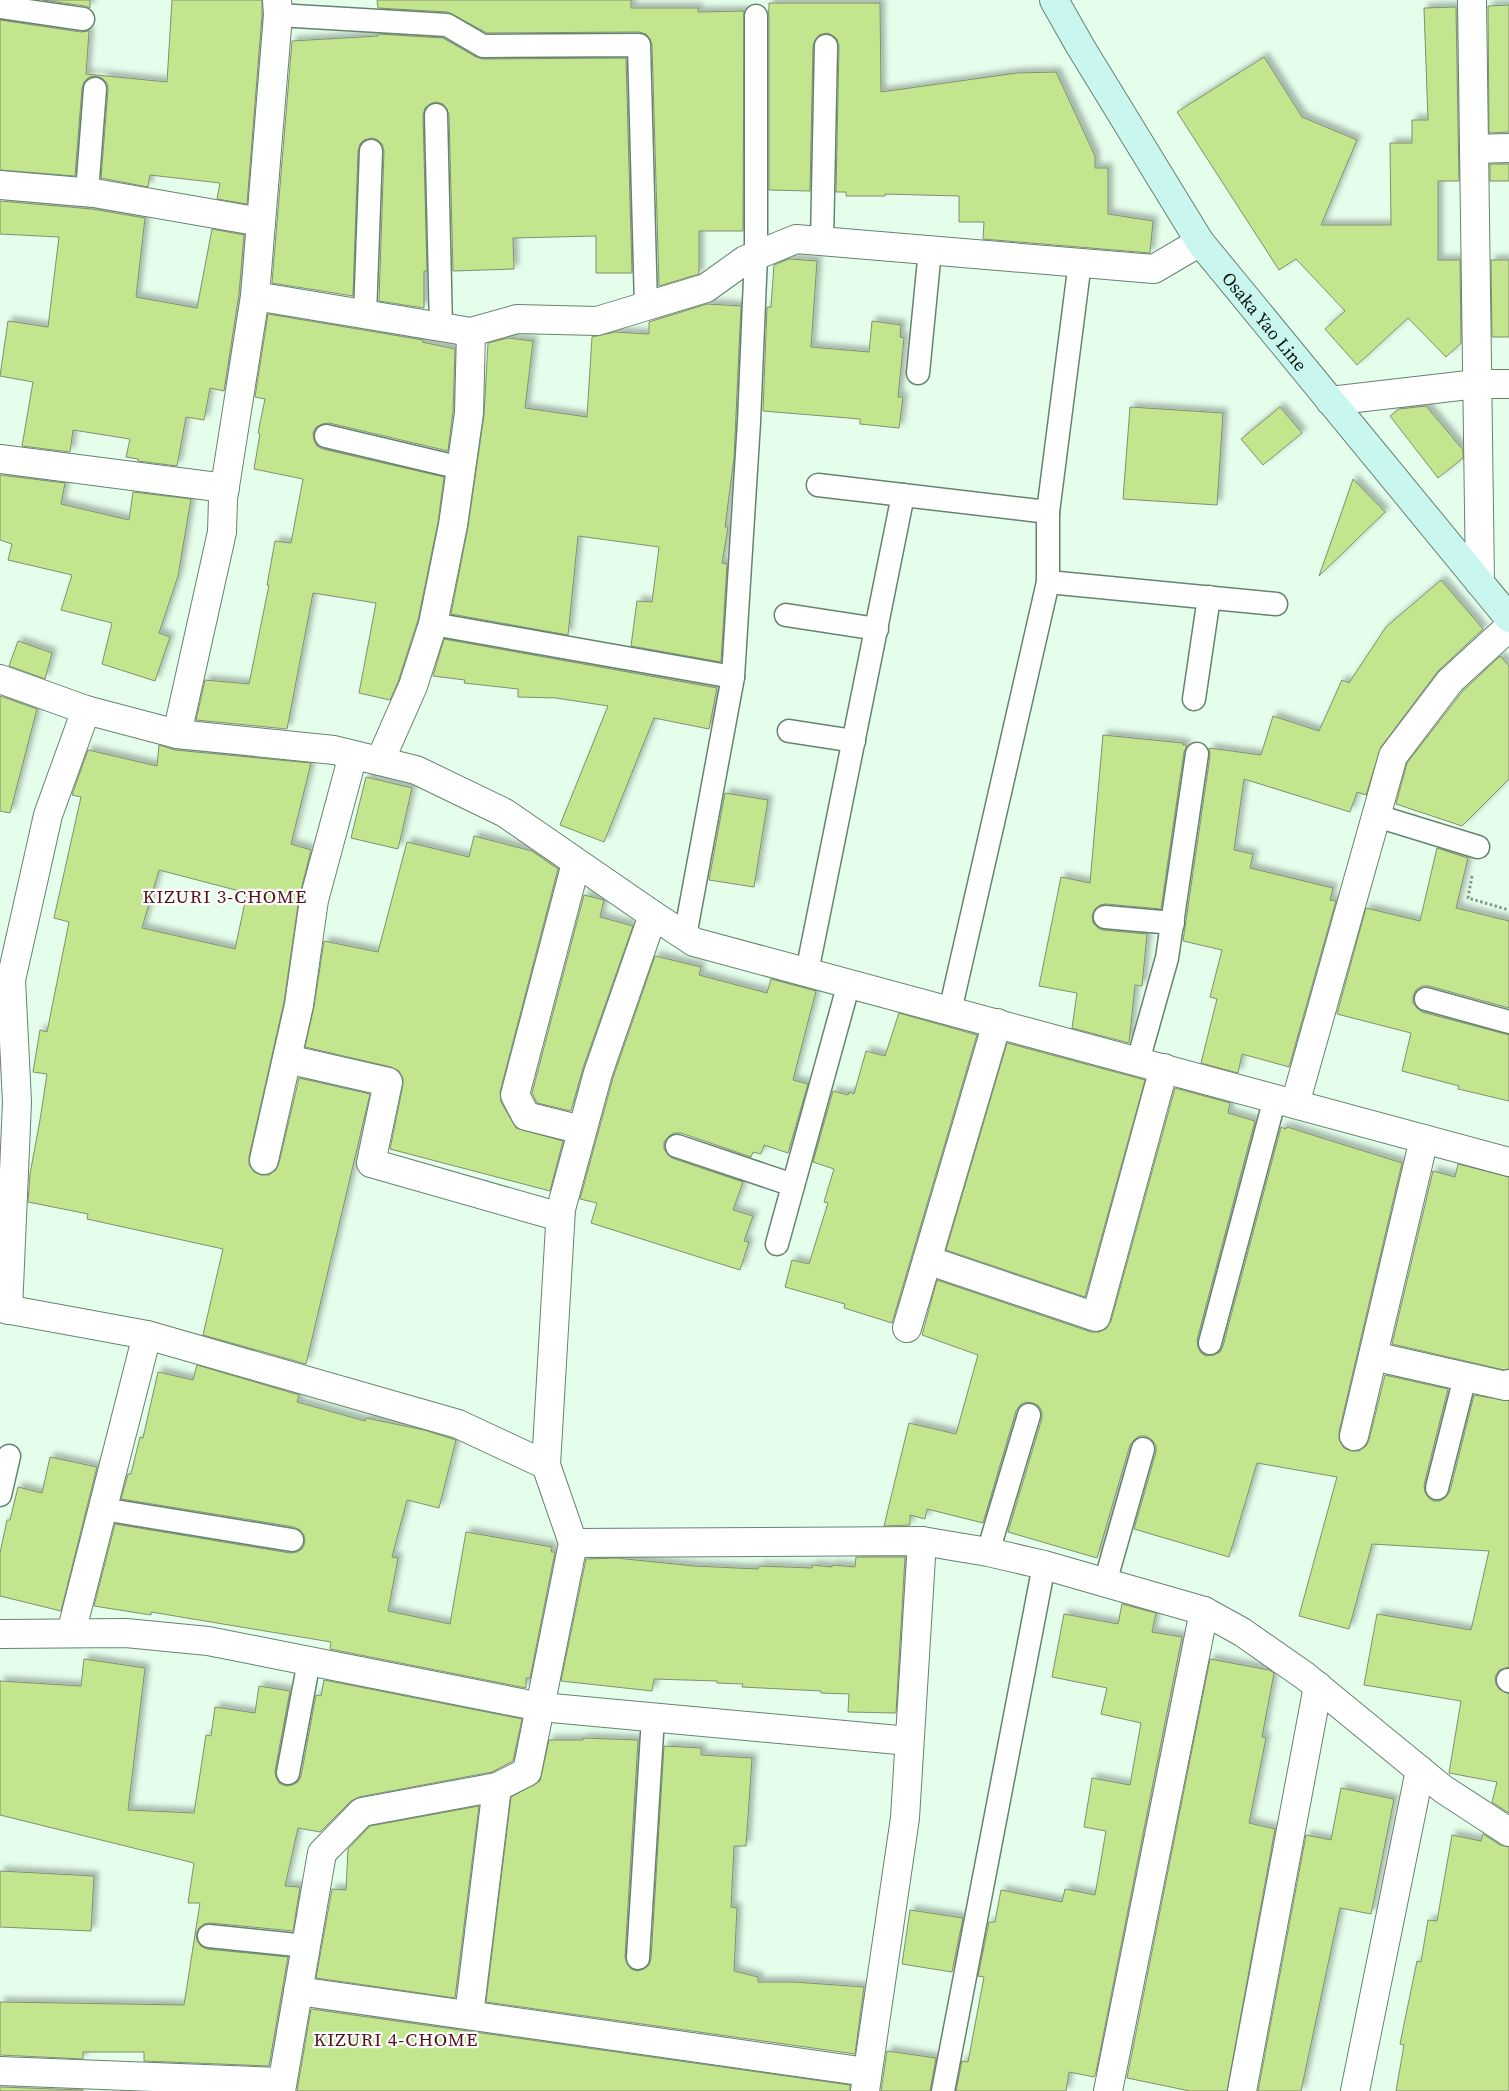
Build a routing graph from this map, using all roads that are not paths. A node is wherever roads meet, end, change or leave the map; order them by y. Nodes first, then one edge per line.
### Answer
1 (1054, 0) edge
2 (1472, 0) edge
3 (0, 8) edge
4 (278, 8) edge
5 (756, 16) dead end
6 (83, 19) dead end
7 (826, 46) dead end
8 (95, 89) dead end
9 (436, 115) dead end
10 (1474, 148) junction
11 (1509, 148) edge
12 (371, 151) dead end
13 (0, 185) edge
14 (87, 192) junction
15 (262, 222) junction
16 (822, 242) junction
17 (1200, 242) junction
18 (930, 250) junction
19 (756, 255) junction
20 (1080, 262) junction
21 (255, 296) junction
22 (646, 306) junction
23 (365, 314) junction
24 (441, 327) junction
25 (470, 332) junction
26 (918, 373) dead end
27 (1477, 384) junction
28 (1509, 384) edge
29 (1330, 401) junction
30 (326, 436) dead end
31 (0, 459) edge
32 (462, 468) junction
33 (818, 485) dead end
34 (224, 488) junction
35 (903, 495) junction
36 (1048, 512) junction
37 (1048, 582) junction
38 (1480, 583) junction
39 (1209, 598) junction
40 (1276, 604) dead end
41 (786, 615) dead end
42 (1509, 618) edge
43 (433, 624) junction
44 (1509, 626) edge
45 (876, 629) junction
46 (733, 677) junction
47 (0, 679) edge
48 (1194, 699) dead end
49 (86, 710) junction
50 (790, 731) dead end
51 (178, 734) junction
52 (854, 741) junction
53 (1198, 754) dead end
54 (353, 755) junction
55 (380, 761) junction
56 (1377, 816) junction
57 (1478, 847) road end
58 (576, 863) junction
59 (653, 915) junction
60 (1105, 917) dead end
61 (1173, 923) junction
62 (685, 936) junction
63 (807, 972) junction
64 (849, 983) junction
65 (1426, 999) dead end
66 (950, 1011) junction
67 (1509, 1022) edge
68 (997, 1023) junction
69 (287, 1059) junction
70 (1151, 1065) junction
71 (1285, 1101) junction
72 (582, 1130) junction
73 (1424, 1139) junction
74 (677, 1146) dead end
75 (264, 1160) dead end
76 (1509, 1162) edge
77 (793, 1185) junction
78 (560, 1217) junction
79 (777, 1244) dead end
80 (927, 1260) junction
81 (4, 1309) edge
82 (907, 1328) dead end
83 (147, 1335) junction
84 (1210, 1343) dead end
85 (1373, 1356) junction
86 (1465, 1376) junction
87 (1509, 1384) edge
88 (1029, 1415) dead end
89 (1354, 1436) dead end
90 (1143, 1449) dead end
91 (9, 1456) dead end
92 (546, 1465) junction
93 (1437, 1488) dead end
94 (0, 1495) edge
95 (103, 1509) junction
96 (292, 1540) dead end
97 (922, 1541) junction
98 (573, 1543) junction
99 (988, 1552) junction
100 (1044, 1565) junction
101 (1105, 1583) junction
102 (1204, 1611) junction
103 (71, 1633) junction
104 (0, 1634) edge
105 (309, 1661) junction
106 (1318, 1686) junction
107 (541, 1707) junction
108 (653, 1718) junction
109 (909, 1741) junction
110 (1420, 1770) junction
111 (288, 1773) dead end
112 (497, 1788) junction
113 (1509, 1832) edge
114 (209, 1936) dead end
115 (306, 1946) junction
116 (638, 1958) dead end
117 (298, 1992) junction
118 (469, 2015) junction
119 (0, 2071) edge
120 (866, 2081) edge
121 (281, 2087) edge
122 (943, 2091) edge
123 (1108, 2091) edge
124 (1242, 2091) edge
125 (1355, 2091) edge

1 - 17 main road, Osaka Yao Line
2 - 10 street
3 - 6 lane
4 - 15 street
4 - 22 lane
5 - 19 lane
7 - 16 lane
8 - 14 lane
9 - 24 lane
10 - 11 street
10 - 27 street
12 - 23 lane
13 - 14 street
14 - 15 street
15 - 21 street
16 - 18 street
16 - 19 street
17 - 20 street
17 - 29 main road, Osaka Yao Line
18 - 20 street
18 - 26 lane
19 - 22 street
19 - 46 lane
20 - 36 lane
21 - 23 street
21 - 34 street
22 - 25 street
23 - 24 street
24 - 25 street
25 - 32 street
27 - 28 street
27 - 29 street
27 - 38 street
29 - 38 main road, Osaka Yao Line
30 - 32 lane
31 - 34 street
32 - 43 street
33 - 35 lane
34 - 51 street
35 - 36 lane
35 - 45 lane
36 - 37 lane
37 - 39 lane
37 - 66 lane
38 - 42 main road, Osaka Yao Line
39 - 40 lane
39 - 48 lane
41 - 45 lane
43 - 46 lane
43 - 55 street
44 - 56 street
45 - 52 lane
46 - 62 lane
47 - 49 street
49 - 51 street
49 - 81 street
50 - 52 lane
51 - 54 street
52 - 63 lane
53 - 61 lane
54 - 55 street
54 - 69 street
55 - 58 street
56 - 57 lane
56 - 71 street
58 - 59 street
58 - 72 street
59 - 62 street
59 - 72 street
60 - 61 lane
61 - 70 lane
62 - 63 street
63 - 64 street
64 - 66 street
64 - 77 lane
65 - 67 lane
66 - 68 street
68 - 70 street
68 - 80 street
69 - 75 street
69 - 78 street
70 - 71 street
70 - 80 street
71 - 73 street
71 - 84 lane
72 - 78 street
73 - 76 street
73 - 85 street
74 - 77 lane
77 - 79 lane
78 - 92 street
80 - 82 street
81 - 83 street
83 - 92 street
83 - 95 street
85 - 86 street
85 - 89 street
86 - 87 street
86 - 93 lane
88 - 99 lane
90 - 101 lane
91 - 94 lane
92 - 98 street
95 - 96 lane
95 - 103 street
97 - 98 street
97 - 99 street
97 - 109 street
98 - 107 street
99 - 100 street
100 - 101 street
100 - 122 lane
101 - 102 street
102 - 106 street
102 - 123 street
103 - 104 street
103 - 105 street
105 - 107 street
105 - 111 lane
106 - 110 street
106 - 124 street
107 - 108 street
107 - 112 street
108 - 109 street
108 - 116 lane
109 - 120 street
110 - 113 street
110 - 125 street
112 - 115 street
112 - 118 street
114 - 115 lane
115 - 117 street
117 - 118 street
117 - 121 street
118 - 120 street
119 - 121 street

